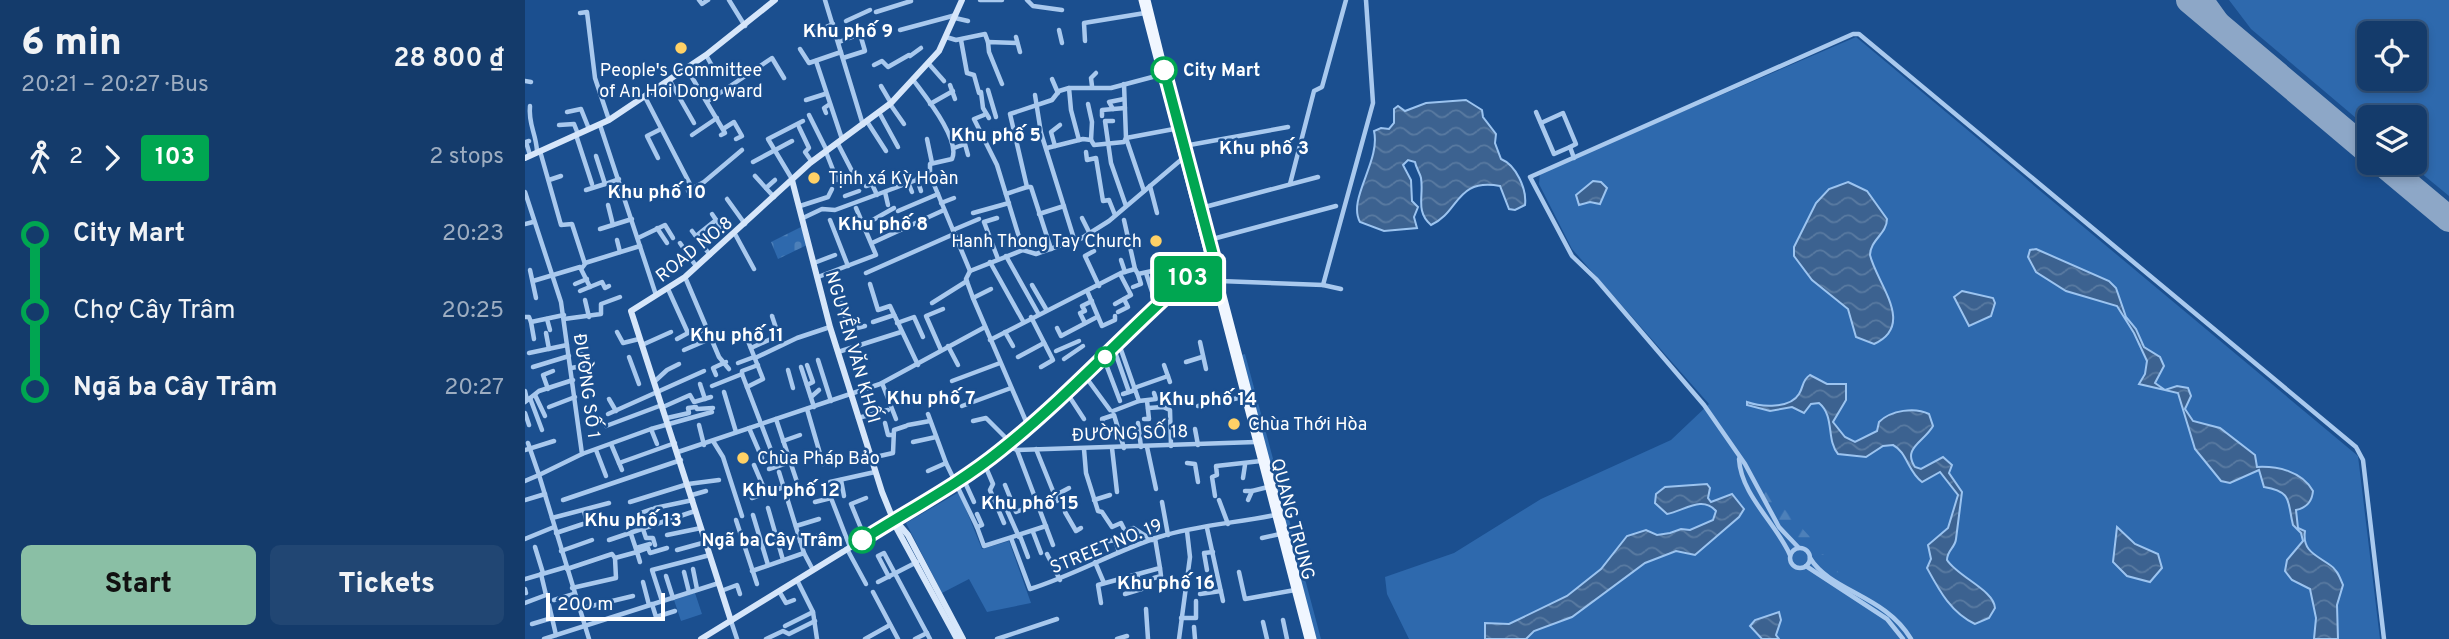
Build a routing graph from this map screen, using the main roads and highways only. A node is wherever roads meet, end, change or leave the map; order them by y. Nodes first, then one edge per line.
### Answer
1 (1142, 0) edge
2 (1147, 0) edge
3 (1147, 13) junction
4 (1173, 115) junction
5 (1210, 257) junction
6 (1235, 351) junction
7 (1259, 442) junction
8 (1278, 514) junction
9 (1308, 639) edge
10 (1313, 639) edge

1 - 3 main road, QUANG TRUNG
2 - 3 main road, QUANG TRUNG
3 - 4 main road, QUANG TRUNG
3 - 4 main road, QUANG TRUNG
4 - 5 main road, QUANG TRUNG
4 - 5 main road, QUANG TRUNG
5 - 6 main road, QUANG TRUNG
5 - 6 main road, QUANG TRUNG
6 - 7 main road, QUANG TRUNG
6 - 7 main road, QUANG TRUNG
7 - 8 main road, QUANG TRUNG
7 - 8 main road, QUANG TRUNG
8 - 9 main road, QUANG TRUNG
8 - 10 main road, QUANG TRUNG

